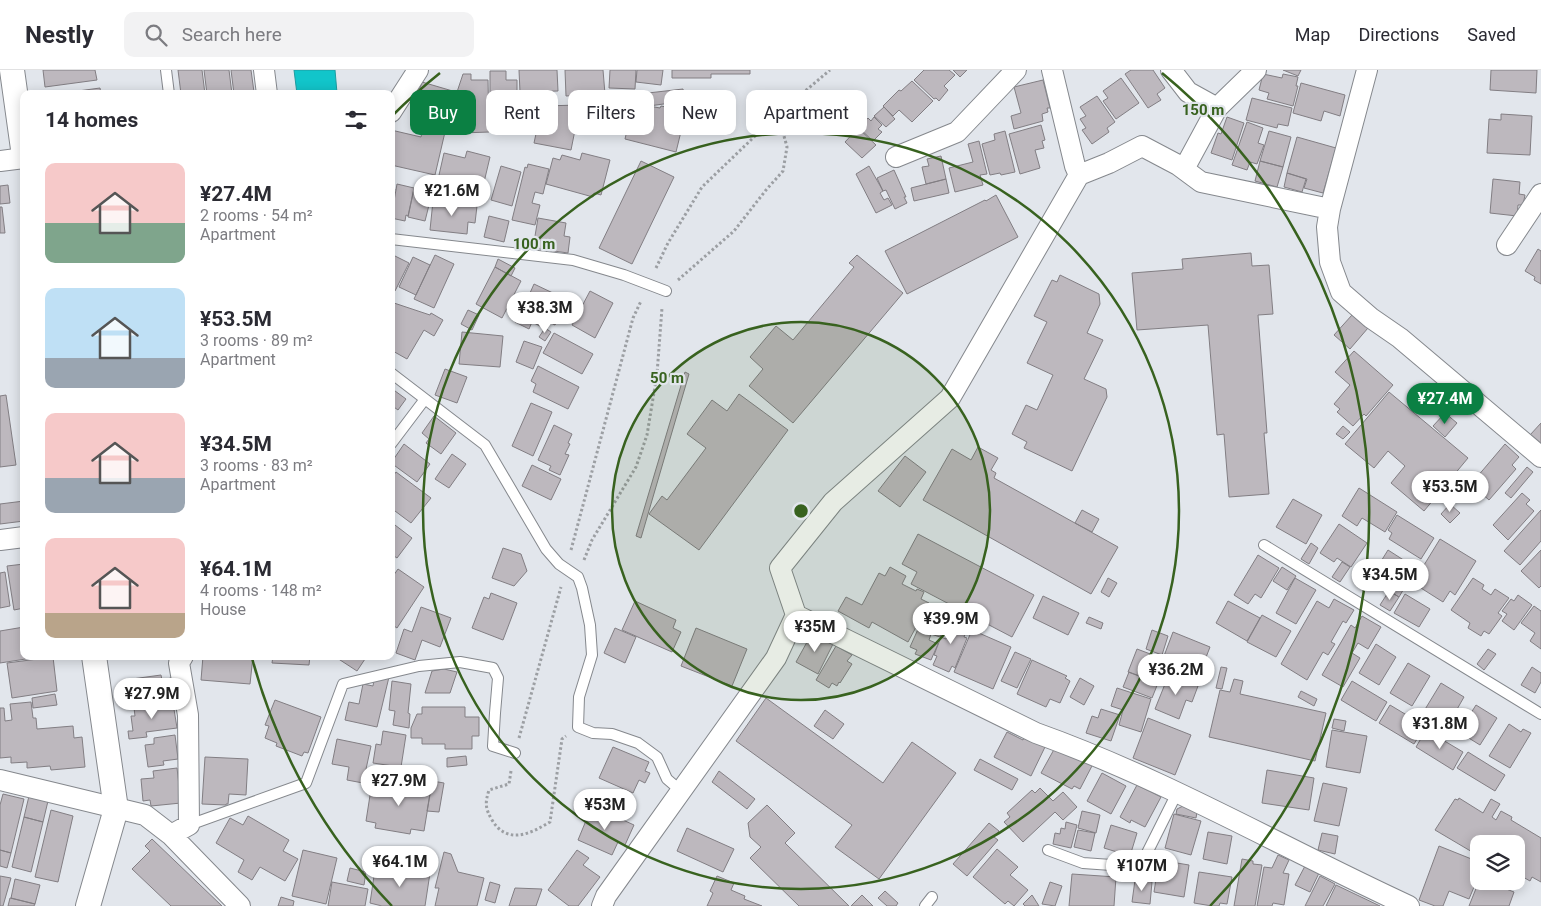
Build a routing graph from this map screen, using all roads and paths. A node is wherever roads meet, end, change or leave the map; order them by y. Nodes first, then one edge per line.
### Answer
1 (12, 70) edge
2 (166, 70) edge
3 (264, 70) edge
4 (418, 70) edge
5 (830, 70) edge
6 (1016, 70) edge
7 (1052, 70) edge
8 (1171, 70) edge
9 (1256, 70) edge
10 (1367, 70) edge
11 (168, 90) edge
12 (266, 90) edge
13 (806, 90) edge
14 (395, 105) edge
15 (1217, 108) junction
16 (20, 128) edge
17 (756, 135) edge
18 (784, 135) edge
19 (896, 157) dead end
20 (20, 158) edge
21 (0, 161) edge
22 (1184, 169) junction
23 (1079, 175) junction
24 (1541, 194) edge
25 (1330, 209) junction
26 (395, 239) edge
27 (1507, 245) dead end
28 (649, 284) junction
29 (666, 291) junction
30 (395, 376) edge
31 (425, 399) junction
32 (395, 439) edge
33 (1541, 457) edge
34 (20, 538) edge
35 (0, 540) edge
36 (1264, 545) dead end
37 (566, 569) junction
38 (578, 577) junction
39 (796, 615) junction
40 (95, 660) edge
41 (181, 660) edge
42 (1541, 714) edge
43 (578, 727) junction
44 (515, 753) junction
45 (0, 780) edge
46 (681, 791) junction
47 (1177, 793) junction
48 (116, 809) junction
49 (189, 825) junction
50 (171, 835) junction
51 (1048, 850) dead end
52 (932, 897) dead end
53 (1401, 904) edge
54 (88, 906) edge
55 (240, 906) edge
56 (602, 906) edge
57 (925, 906) edge

1 - 16 street
2 - 11 lane
3 - 12 street
4 - 14 street
5 - 13 path
6 - 19 street
7 - 23 street
8 - 15 street
9 - 15 street
10 - 25 street
15 - 22 street
17 - 28 path
18 - 29 path
20 - 21 street
22 - 23 street
22 - 25 street
23 - 39 street
24 - 27 street
25 - 33 street
26 - 28 lane
28 - 29 lane
28 - 37 path
29 - 38 path
30 - 31 lane
31 - 32 lane
31 - 37 lane
34 - 35 street
36 - 42 lane
37 - 38 lane
37 - 44 path
38 - 43 lane
39 - 46 street
39 - 47 street
40 - 48 street
41 - 49 street
43 - 44 path
43 - 46 lane
44 - 49 lane
45 - 48 street
46 - 56 street
47 - 51 lane
47 - 53 street
48 - 50 street
48 - 54 street
49 - 50 street
50 - 55 street
52 - 57 lane

